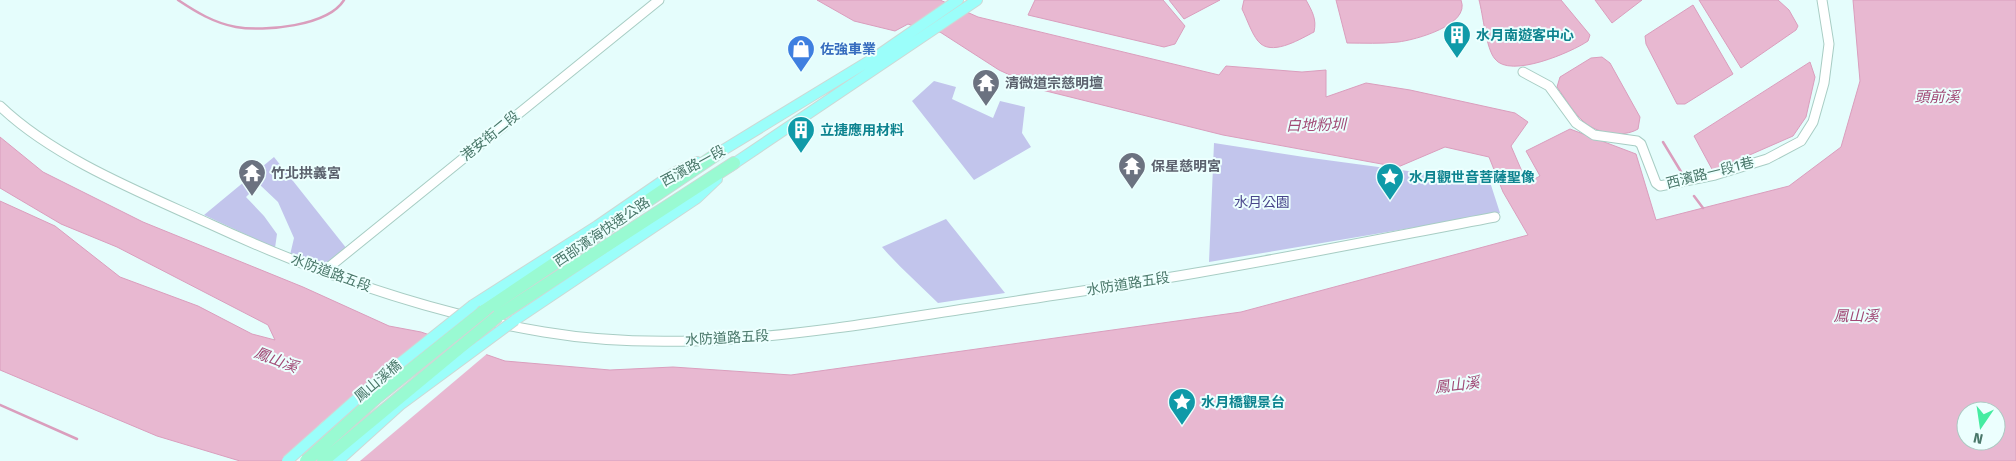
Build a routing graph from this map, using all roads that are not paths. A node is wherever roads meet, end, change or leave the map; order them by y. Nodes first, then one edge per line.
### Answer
1 (658, 0) edge
2 (958, 0) edge
3 (976, 0) edge
4 (1822, 0) edge
5 (918, 32) junction
6 (1523, 72) dead end
7 (0, 106) edge
8 (720, 152) joint
9 (734, 163) junction
10 (1495, 217) dead end
11 (323, 272) junction
12 (478, 308) junction
13 (498, 316) joint
14 (287, 461) edge
15 (306, 461) edge
16 (323, 461) edge
17 (338, 461) edge

1 - 11 street, 港安街二段
2 - 5 main road
3 - 5 main road
4 - 6 street, 西濱路一段1巷
5 - 8 main road, 西濱路一段
5 - 9 main road, 西濱路一段
7 - 11 street, 水防道路五段
8 - 12 highway, 西部濱海快速公路
9 - 13 highway, 西部濱海快速公路
9 - 17 main road, 西濱路一段, bridge
10 - 11 street, 水防道路五段
12 - 14 main road, 鳳山溪橋, bridge
12 - 15 highway, 鳳山溪橋, bridge
13 - 16 highway, 鳳山溪橋, bridge

